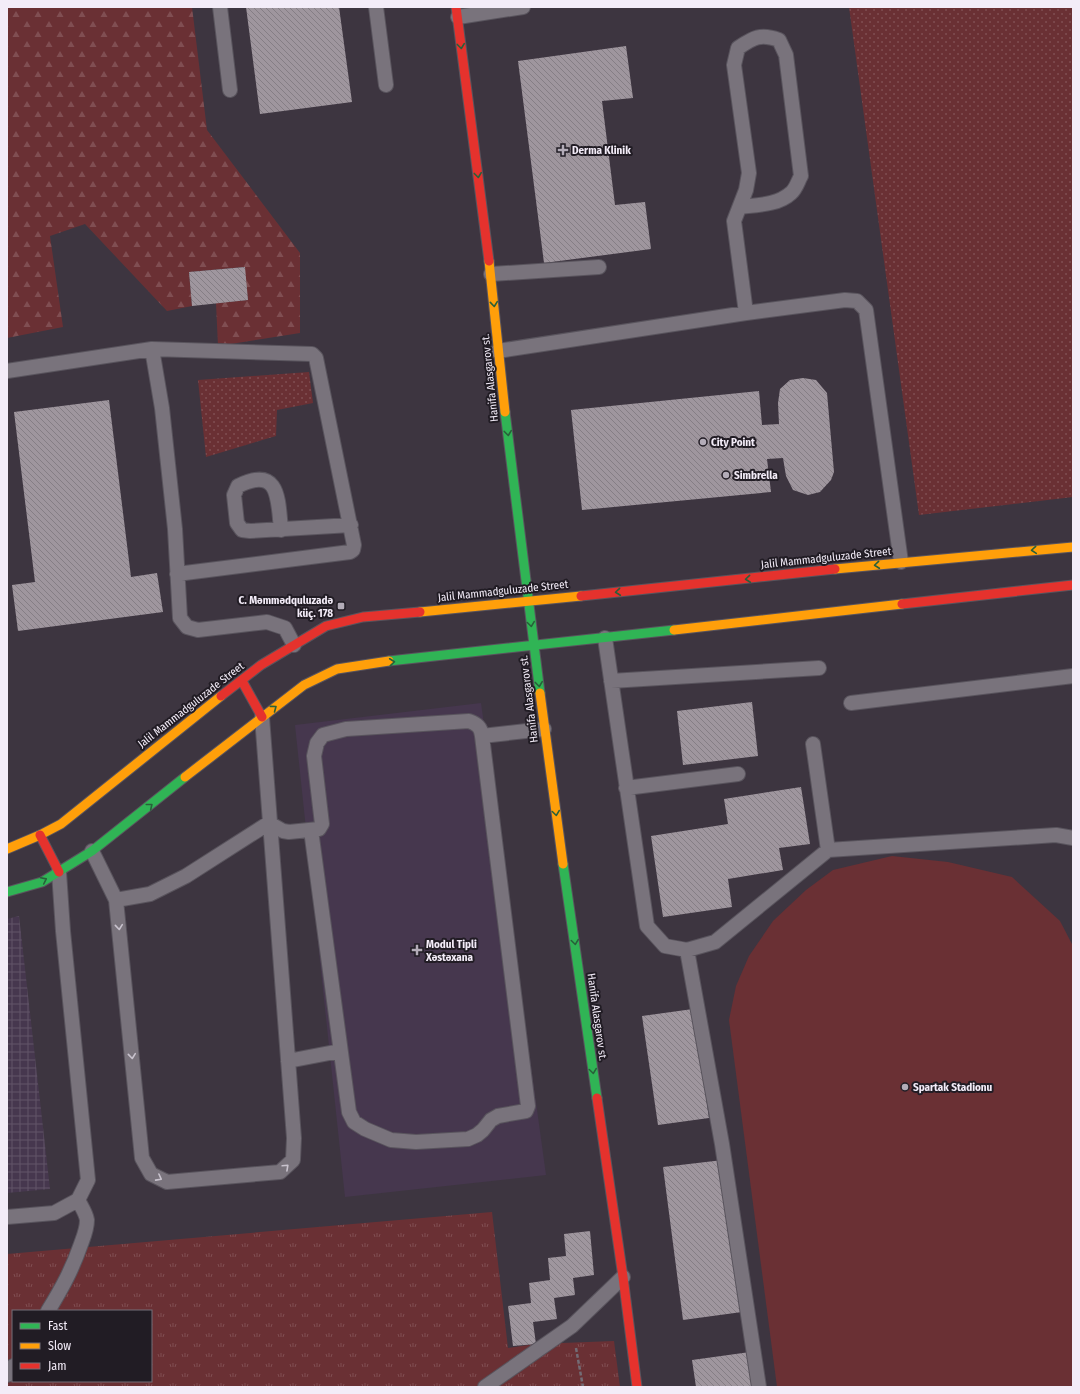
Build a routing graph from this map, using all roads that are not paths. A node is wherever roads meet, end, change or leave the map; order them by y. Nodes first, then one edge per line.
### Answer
1 (220, 7) edge
2 (376, 7) edge
3 (523, 7) edge
4 (457, 12) edge
5 (386, 85) dead end
6 (230, 90) dead end
7 (740, 207) junction
8 (599, 267) dead end
9 (491, 274) junction
10 (746, 313) junction
11 (152, 349) junction
12 (498, 351) junction
13 (7, 371) edge
14 (351, 525) junction
15 (281, 530) dead end
16 (1073, 547) edge
17 (902, 562) junction
18 (176, 574) junction
19 (1073, 585) edge
20 (528, 602) junction
21 (605, 638) junction
22 (294, 644) junction
23 (534, 646) junction
24 (819, 668) dead end
25 (1073, 676) edge
26 (242, 681) junction
27 (611, 681) junction
28 (851, 703) dead end
29 (262, 717) junction
30 (544, 729) junction
31 (482, 736) junction
32 (813, 744) dead end
33 (738, 774) dead end
34 (626, 788) junction
35 (269, 823) junction
36 (311, 830) junction
37 (40, 835) junction
38 (1073, 838) edge
39 (7, 849) edge
40 (828, 850) junction
41 (92, 851) junction
42 (59, 872) junction
43 (7, 892) edge
44 (116, 900) junction
45 (687, 950) junction
46 (340, 1051) junction
47 (288, 1061) junction
48 (78, 1200) junction
49 (7, 1217) edge
50 (623, 1277) junction
51 (49, 1310) edge
52 (485, 1387) edge
53 (637, 1387) edge
54 (759, 1387) edge

1 - 6 lane
2 - 5 lane
3 - 4 lane
4 -> 9 main road, Hanifa Alasgarov st.
7 - 7 lane
7 - 10 lane
8 - 9 lane
9 -> 12 main road, Hanifa Alasgarov st.
10 - 12 lane
10 - 17 lane
11 - 13 lane
11 - 14 lane
11 - 18 lane
12 -> 20 main road, Hanifa Alasgarov st.
14 - 15 lane
14 - 18 lane
16 -> 17 main road, Jalil Mammadguluzade Street
17 -> 20 main road, Jalil Mammadguluzade Street
18 - 22 lane
19 - 21 main road
20 - 22 main road, Jalil Mammadguluzade Street
20 -> 23 main road, Hanifa Alasgarov st.
21 - 23 main road
21 - 27 lane
22 - 26 main road, Jalil Mammadguluzade Street
29 -> 23 main road
23 -> 30 main road, Hanifa Alasgarov st.
24 - 27 lane
25 - 28 lane
26 - 29 main road
26 - 37 main road, Jalil Mammadguluzade Street
27 - 34 lane
29 - 35 lane
41 -> 29 main road
30 - 31 lane
30 -> 50 main road, Hanifa Alasgarov st.
31 - 36 lane
31 - 46 lane
32 - 40 lane
33 - 34 lane
34 - 45 lane
35 - 36 lane
35 - 44 lane
35 - 47 lane
36 - 46 lane
37 - 39 main road, Jalil Mammadguluzade Street
37 - 42 main road
38 - 40 lane
40 - 45 lane
41 - 42 main road
41 - 44 lane
43 -> 42 main road
42 - 48 lane
44 -> 47 lane
45 - 54 lane
46 - 47 lane
48 - 49 lane
48 - 51 lane
50 - 52 lane
50 - 53 main road, Hanifa Alasgarov st.

